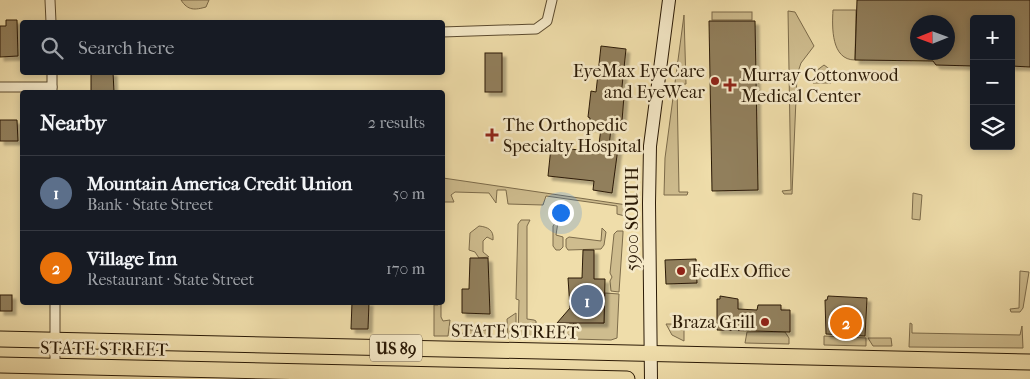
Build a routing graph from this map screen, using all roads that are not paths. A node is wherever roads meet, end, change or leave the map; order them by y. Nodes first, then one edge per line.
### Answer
1 (50, 0) edge
2 (552, 0) edge
3 (669, 0) edge
4 (51, 20) edge
5 (445, 32) edge
6 (52, 75) edge
7 (0, 87) edge
8 (52, 90) edge
9 (55, 305) edge
10 (0, 339) edge
11 (55, 340) junction
12 (651, 354) junction
13 (1030, 362) edge
14 (0, 365) edge
15 (55, 366) junction
16 (627, 379) edge
17 (651, 379) edge

1 - 4 street
2 - 5 street
3 - 12 main road, 5900 SOUTH
6 - 8 street
7 - 8 street
9 - 11 street
10 - 11 main road, STATE STREET / US 89
11 - 12 main road, STATE STREET / US 89
11 - 15 street
12 - 13 main road, STATE STREET / US 89
12 - 17 main road, 5900 SOUTH
14 - 15 main road, STATE STREET / US 89
15 - 16 main road, STATE STREET / US 89

